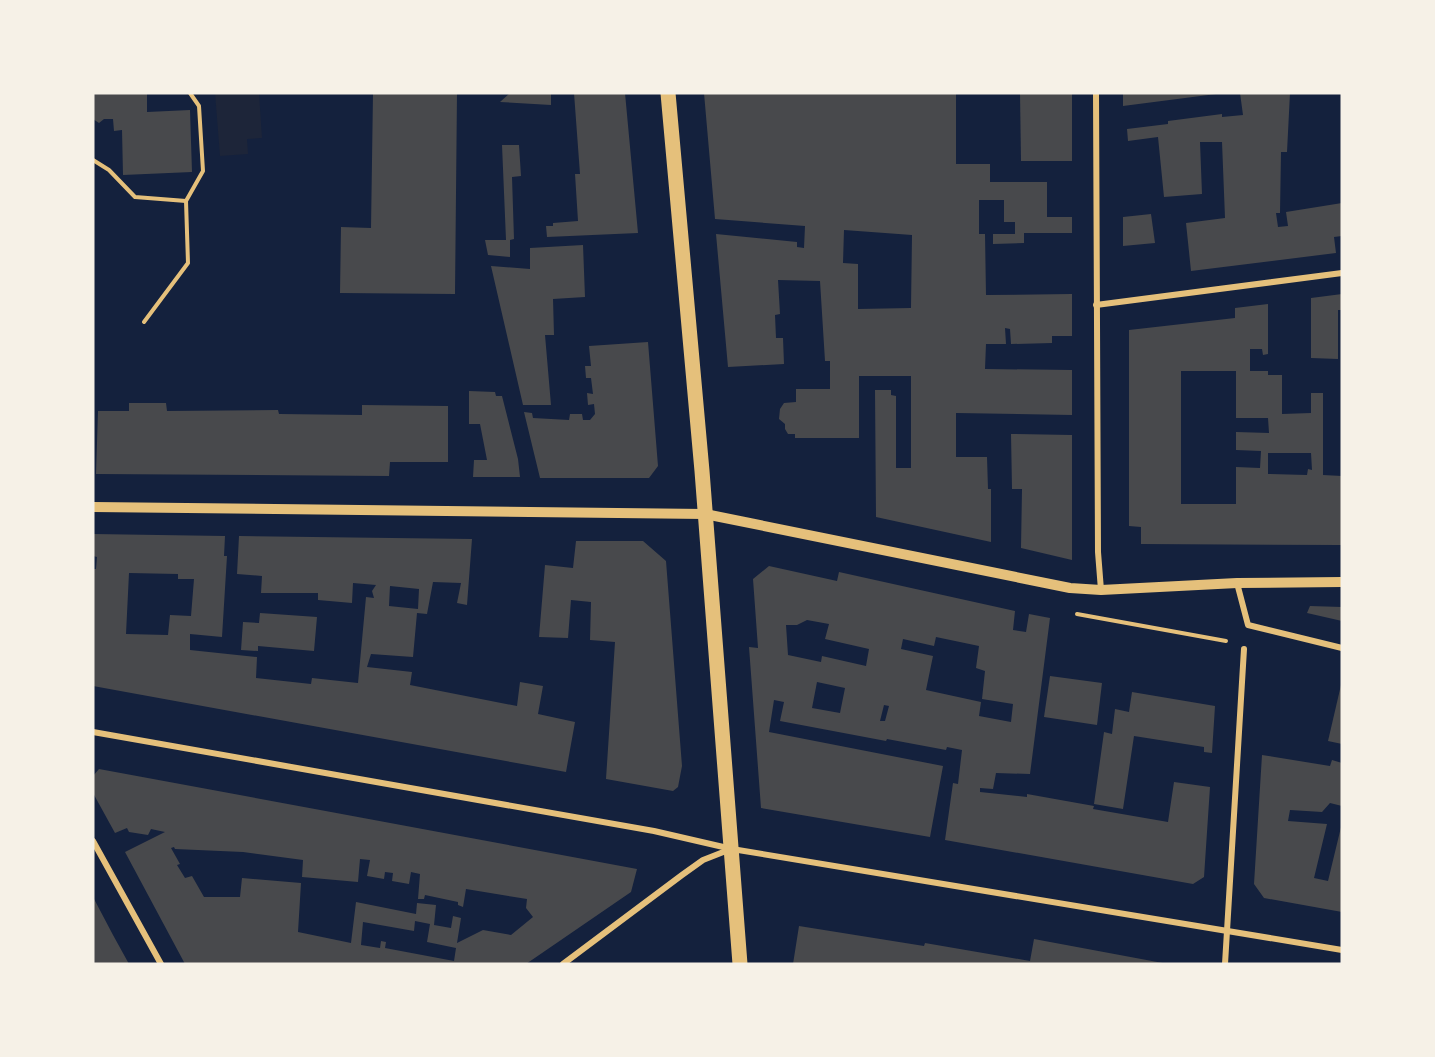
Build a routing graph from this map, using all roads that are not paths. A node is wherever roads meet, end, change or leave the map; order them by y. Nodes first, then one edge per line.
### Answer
1 (668, 93) edge
2 (1096, 93) edge
3 (1342, 273) edge
4 (1096, 305) junction
5 (93, 507) edge
6 (705, 514) junction
7 (1342, 582) edge
8 (1237, 583) junction
9 (1101, 590) junction
10 (1342, 648) edge
11 (1244, 649) dead end
12 (93, 732) edge
13 (93, 841) edge
14 (732, 849) junction
15 (1227, 930) junction
16 (1342, 950) edge
17 (161, 964) edge
18 (563, 964) edge
19 (740, 964) edge
20 (1225, 964) edge

1 - 6 main road
2 - 4 street
3 - 4 street
4 - 9 street
5 - 6 street
6 - 9 street
6 - 14 main road
7 - 8 street
8 - 9 street
8 - 10 street
11 - 15 street
12 - 14 street
13 - 17 street
14 - 15 street
14 - 18 street
14 - 19 main road
15 - 16 street
15 - 20 street

